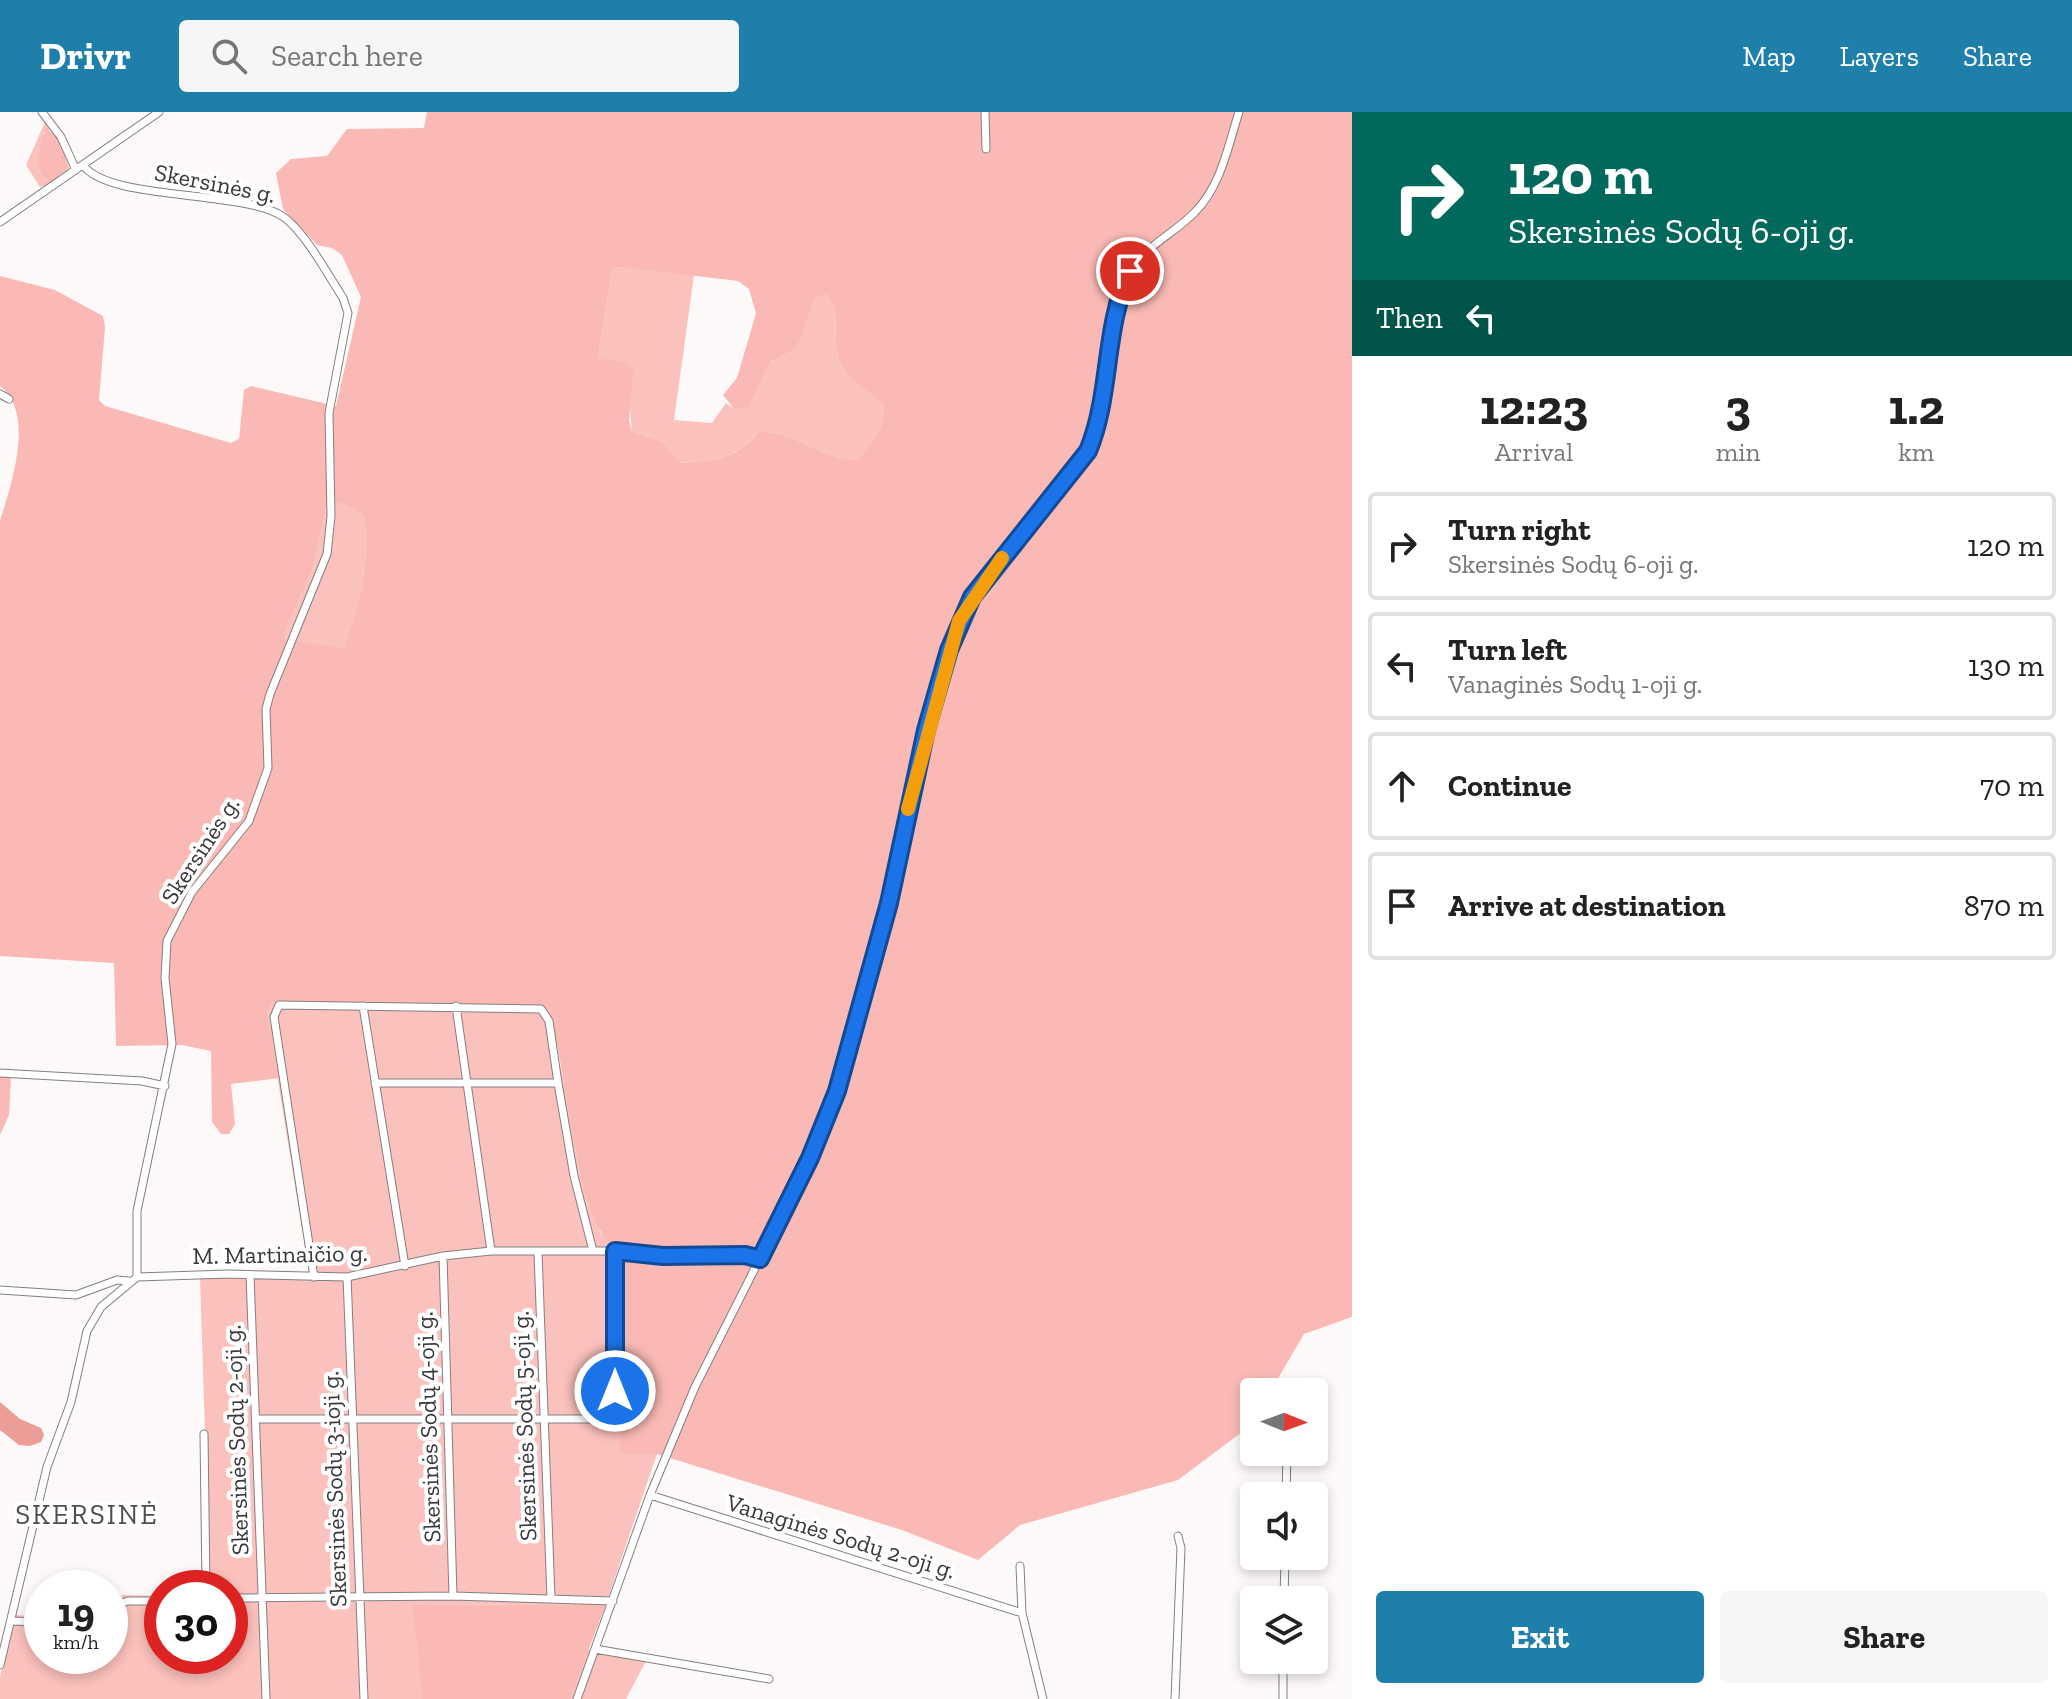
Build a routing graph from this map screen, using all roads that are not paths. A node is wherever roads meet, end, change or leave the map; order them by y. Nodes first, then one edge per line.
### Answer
1 (42, 112) edge
2 (159, 112) edge
3 (985, 112) edge
4 (1239, 112) edge
5 (986, 149) dead end
6 (80, 168) junction
7 (0, 222) edge
8 (0, 394) edge
9 (9, 399) dead end
10 (363, 1006) junction
11 (456, 1006) junction
12 (0, 1073) edge
13 (467, 1081) junction
14 (375, 1083) junction
15 (558, 1083) junction
16 (165, 1086) junction
17 (491, 1251) junction
18 (593, 1251) junction
19 (615, 1251) junction
20 (538, 1253) junction
21 (443, 1256) junction
22 (760, 1259) junction
23 (405, 1266) junction
24 (250, 1275) junction
25 (137, 1277) junction
26 (314, 1277) junction
27 (347, 1277) junction
28 (128, 1281) junction
29 (0, 1290) edge
30 (543, 1416) junction
31 (256, 1419) junction
32 (447, 1419) junction
33 (350, 1420) junction
34 (204, 1434) dead end
35 (650, 1495) junction
36 (1178, 1536) dead end
37 (1020, 1566) dead end
38 (206, 1570) edge
39 (453, 1596) junction
40 (358, 1597) junction
41 (248, 1598) edge
42 (262, 1598) junction
43 (551, 1598) junction
44 (613, 1601) junction
45 (1022, 1613) junction
46 (11, 1621) junction
47 (24, 1621) edge
48 (595, 1649) junction
49 (0, 1665) edge
50 (1283, 1674) edge
51 (769, 1679) dead end
52 (266, 1699) edge
53 (364, 1699) edge
54 (577, 1699) edge
55 (1043, 1699) edge
56 (1175, 1699) edge
57 (1283, 1699) edge

1 - 6 street
2 - 6 street
3 - 5 street
4 - 22 street
6 - 7 street
6 - 16 street, Skersinės g.
8 - 9 street
10 - 11 street
10 - 14 street
10 - 26 street
11 - 13 street
11 - 15 street
12 - 16 street
13 - 14 street
13 - 15 street
13 - 17 street
14 - 23 street
15 - 18 street
16 - 25 street, Skersinės g.
17 - 20 street, M. Martinaičio g.
17 - 21 street, M. Martinaičio g.
18 - 19 street, M. Martinaičio g.
18 - 20 street, M. Martinaičio g.
19 - 22 street, M. Martinaičio g.
19 - 30 street
20 - 30 street, Skersinės Sodų 5-oji g.
21 - 23 street, M. Martinaičio g.
21 - 32 street, Skersinės Sodų 4-oji g.
22 - 35 street
23 - 27 street, M. Martinaičio g.
24 - 25 street, M. Martinaičio g.
24 - 26 street, M. Martinaičio g.
24 - 31 street, Skersinės Sodų 2-oji g.
25 - 28 street
26 - 27 street, M. Martinaičio g.
27 - 33 street, Skersinės Sodų 3-ioji g.
28 - 29 street
28 - 46 street
30 - 32 street
30 - 43 street, Skersinės Sodų 5-oji g.
31 - 33 street
31 - 42 street, Skersinės Sodų 2-oji g.
32 - 33 street
32 - 39 street, Skersinės Sodų 4-oji g.
33 - 40 street, Skersinės Sodų 3-ioji g.
34 - 38 street
35 - 44 street
35 - 45 street, Vanaginės Sodų 2-oji g.
36 - 56 street
37 - 45 street
39 - 40 street
39 - 43 street
40 - 42 street
40 - 53 street, Skersinės Sodų 3-ioji g.
41 - 42 street
42 - 52 street, Skersinės Sodų 2-oji g.
43 - 44 street
44 - 48 street
45 - 55 street
46 - 47 street
46 - 49 street
48 - 51 street
48 - 54 street
50 - 57 street

